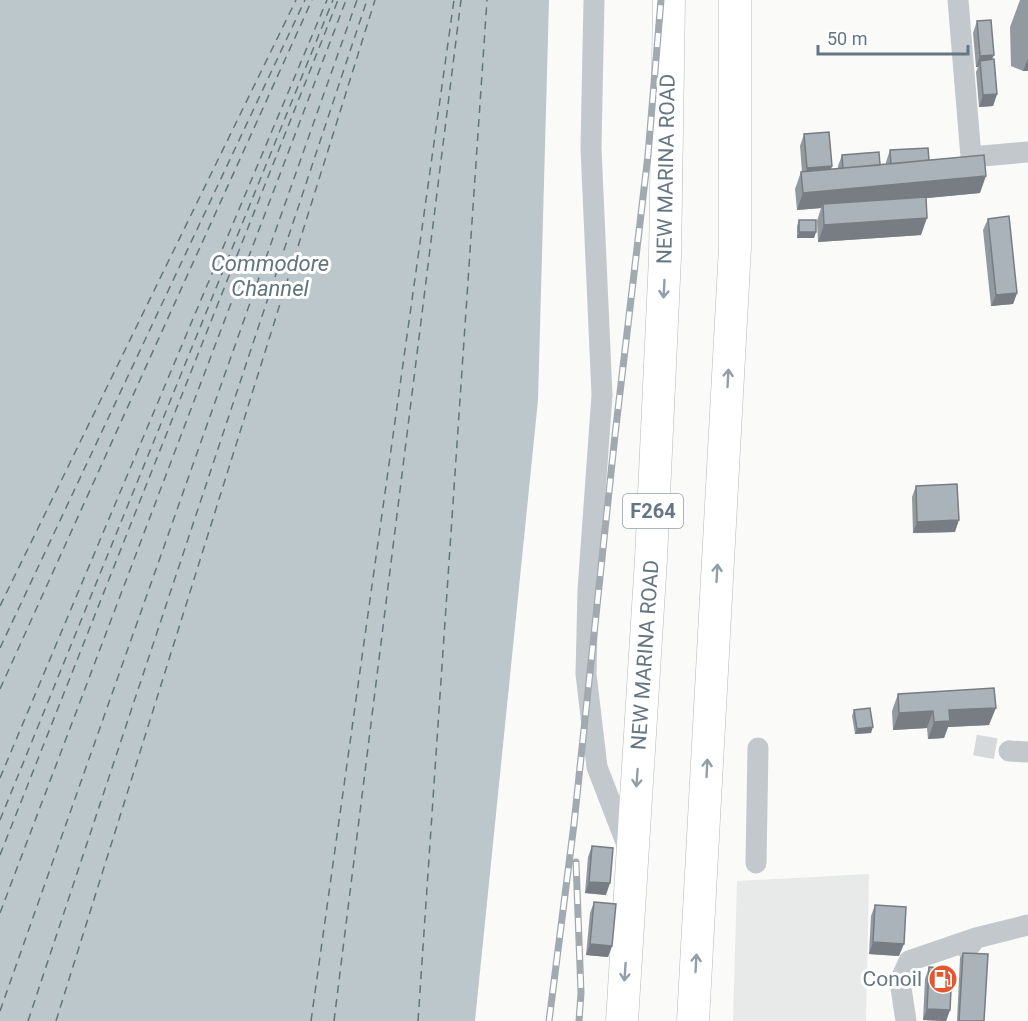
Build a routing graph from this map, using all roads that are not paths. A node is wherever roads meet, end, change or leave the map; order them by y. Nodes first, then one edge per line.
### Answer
1 (594, 0) edge
2 (669, 0) edge
3 (735, 0) edge
4 (755, 0) edge
5 (958, 0) edge
6 (1028, 152) edge
7 (735, 248) junction
8 (758, 748) dead end
9 (632, 860) junction
10 (756, 863) dead end
11 (1028, 925) edge
12 (976, 938) junction
13 (967, 959) edge
14 (622, 1021) edge
15 (693, 1021) edge
16 (906, 1021) edge

1 - 9 lane
2 -> 9 highway, NEW MARINA ROAD / F264
3 - 7 highway
4 - 7 highway
5 - 6 lane
15 -> 7 highway
8 - 10 lane
9 -> 14 highway, NEW MARINA ROAD / F264
11 - 12 lane
12 - 13 lane
12 - 16 lane

